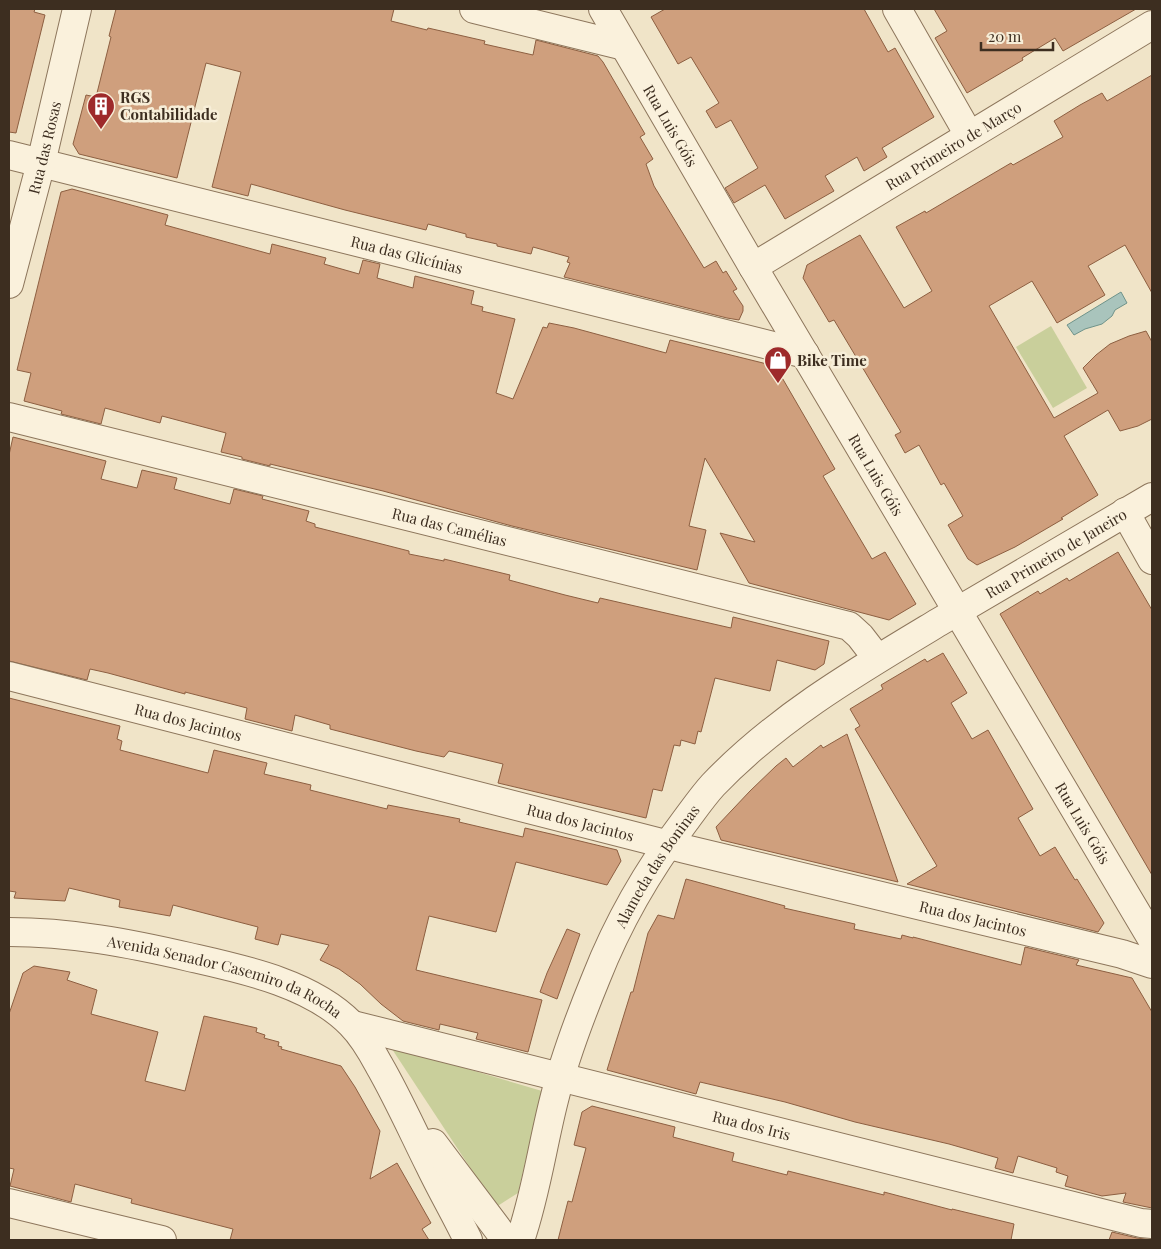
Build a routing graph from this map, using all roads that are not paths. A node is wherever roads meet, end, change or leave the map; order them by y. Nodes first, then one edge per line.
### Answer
1 (77, 9) edge
2 (474, 9) edge
3 (603, 9) edge
4 (897, 9) edge
5 (1152, 25) edge
6 (624, 46) junction
7 (969, 135) junction
8 (9, 155) edge
9 (41, 163) junction
10 (753, 267) junction
11 (9, 284) edge
12 (805, 354) junction
13 (9, 417) edge
14 (1152, 496) edge
15 (1125, 512) junction
16 (1152, 560) edge
17 (958, 610) junction
18 (877, 658) junction
19 (9, 676) edge
20 (667, 845) junction
21 (9, 932) edge
22 (1152, 939) edge
23 (1152, 964) edge
24 (353, 1025) junction
25 (560, 1078) junction
26 (397, 1096) junction
27 (9, 1203) edge
28 (1152, 1224) edge
29 (162, 1240) edge
30 (468, 1240) edge
31 (506, 1240) edge
32 (520, 1240) edge

1 - 9 street, Rua das Rosas
2 - 6 street
3 - 6 street, Rua Luis Góis
4 - 7 street
5 - 7 street, Rua Primeiro de Março
6 - 10 street, Rua Luis Góis
7 - 10 street, Rua Primeiro de Março
8 - 9 street, Rua das Glicínias
9 - 11 street, Rua das Rosas
9 - 12 street, Rua das Glicínias
10 - 12 street, Rua Luis Góis
12 - 17 street, Rua Luis Góis
13 - 18 street, Rua das Camélias
14 - 15 street, Rua Primeiro de Janeiro
15 - 16 street
15 - 17 street, Rua Primeiro de Janeiro
17 - 18 street, Alameda das Boninas
17 - 22 street, Rua Luis Góis
18 - 20 street, Alameda das Boninas
19 - 20 street, Rua dos Jacintos
20 - 23 street, Rua dos Jacintos
20 - 25 street, Alameda das Boninas
21 - 24 street, Avenida Senador Casemiro da Rocha
24 - 25 street, Rua dos Iris
24 - 26 street, Avenida Senador Casemiro da Rocha
25 - 28 street, Rua dos Iris
25 - 32 street, Alameda das Boninas
26 - 30 street, Avenida Senador Casemiro da Rocha
26 - 31 street, Avenida Senador Casemiro da Rocha
27 - 29 street

